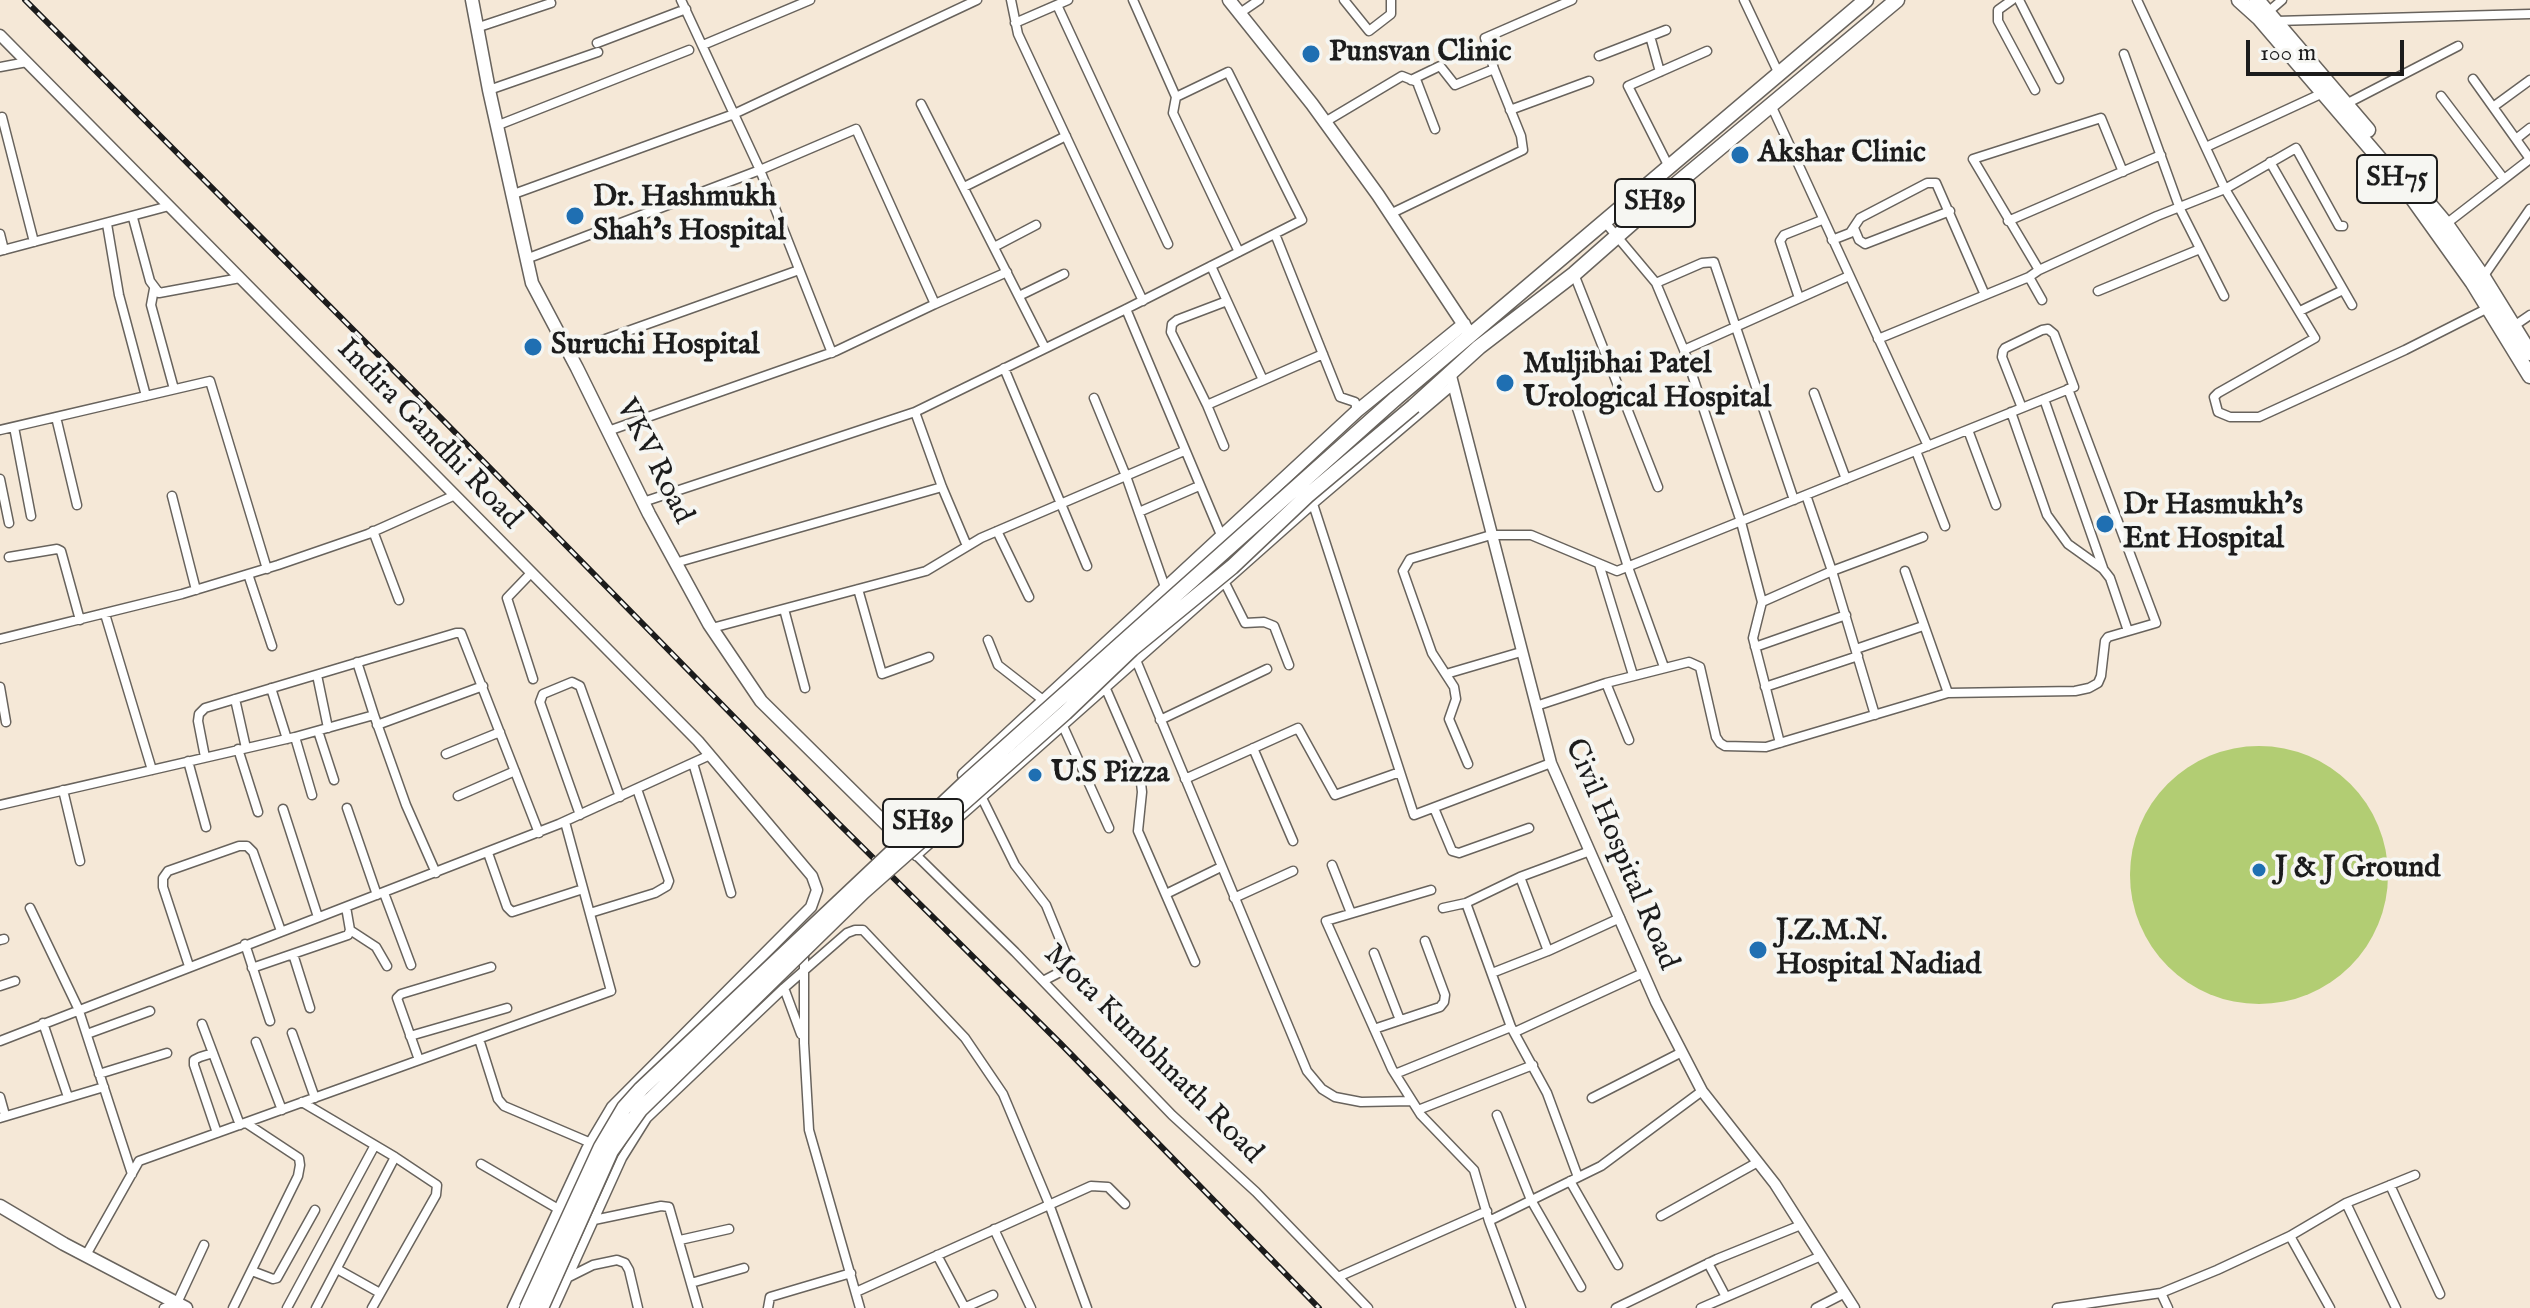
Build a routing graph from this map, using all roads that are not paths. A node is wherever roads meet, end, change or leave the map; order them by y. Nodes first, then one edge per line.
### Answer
1 (472, 0) edge
2 (681, 0) edge
3 (810, 0) edge
4 (977, 0) edge
5 (1011, 0) edge
6 (1068, 0) edge
7 (1133, 0) edge
8 (1229, 0) edge
9 (1259, 0) edge
10 (1344, 0) edge
11 (1391, 0) edge
12 (1572, 0) edge
13 (1744, 0) edge
14 (1866, 0) edge
15 (1897, 0) edge
16 (2012, 0) edge
17 (2019, 0) edge
18 (2137, 0) edge
19 (2239, 0) edge
20 (2257, 0) edge
21 (2282, 0) edge
22 (551, 3) dead end
23 (1057, 5) junction
24 (686, 9) junction
25 (1240, 13) junction
26 (2530, 14) edge
27 (2272, 17) junction
28 (1015, 23) junction
29 (476, 28) junction
30 (1666, 30) dead end
31 (0, 35) edge
32 (1650, 36) junction
33 (703, 45) junction
34 (2458, 46) dead end
35 (689, 50) dead end
36 (1707, 51) dead end
37 (2124, 54) dead end
38 (1599, 56) dead end
39 (27, 62) junction
40 (0, 67) edge
41 (1494, 69) junction
42 (1660, 72) junction
43 (1779, 74) junction
44 (2059, 79) dead end
45 (2473, 79) dead end
46 (1411, 80) junction
47 (2530, 80) edge
48 (1589, 81) dead end
49 (489, 90) junction
50 (2035, 90) dead end
51 (2328, 91) junction
52 (2441, 96) dead end
53 (1176, 97) junction
54 (921, 104) dead end
55 (2346, 104) junction
56 (1771, 105) junction
57 (2493, 107) junction
58 (1510, 110) junction
59 (734, 114) junction
60 (2, 117) dead end
61 (1325, 122) junction
62 (496, 126) junction
63 (2530, 128) edge
64 (1435, 129) dead end
65 (1066, 136) junction
66 (2516, 139) junction
67 (2206, 147) junction
68 (2161, 155) junction
69 (2530, 159) edge
70 (2270, 162) junction
71 (1669, 167) junction
72 (760, 170) junction
73 (2123, 172) junction
74 (2504, 179) junction
75 (964, 187) junction
76 (2225, 189) junction
77 (511, 195) junction
78 (169, 206) junction
79 (2180, 209) junction
80 (2530, 209) edge
81 (1950, 211) junction
82 (1390, 214) junction
83 (133, 218) junction
84 (1822, 220) junction
85 (1604, 221) junction
86 (2008, 221) junction
87 (107, 224) junction
88 (2446, 224) junction
89 (1036, 225) dead end
90 (2343, 226) dead end
91 (1854, 228) junction
92 (0, 234) edge
93 (1275, 234) junction
94 (1616, 236) junction
95 (1832, 240) junction
96 (34, 242) junction
97 (1168, 244) dead end
98 (994, 247) junction
99 (2200, 249) junction
100 (2, 250) edge
101 (1239, 252) junction
102 (526, 259) junction
103 (1211, 266) junction
104 (799, 270) junction
105 (2039, 270) junction
106 (1007, 272) junction
107 (1064, 274) dead end
108 (1574, 274) junction
109 (1849, 276) junction
110 (2029, 277) junction
111 (2483, 277) junction
112 (240, 278) junction
113 (1656, 283) junction
114 (154, 289) junction
115 (2343, 290) junction
116 (2098, 291) dead end
117 (1985, 295) junction
118 (1019, 296) junction
119 (2224, 296) dead end
120 (1799, 298) junction
121 (2042, 300) dead end
122 (1143, 301) junction
123 (1227, 301) junction
124 (935, 304) junction
125 (2352, 305) dead end
126 (2494, 305) junction
127 (1126, 309) junction
128 (2300, 311) junction
129 (2530, 315) edge
130 (1737, 326) junction
131 (2514, 326) junction
132 (1467, 329) junction
133 (1878, 339) junction
134 (1479, 347) junction
135 (1045, 348) junction
136 (1684, 350) junction
137 (569, 352) junction
138 (832, 353) junction
139 (2530, 353) edge
140 (1323, 354) junction
141 (1004, 368) junction
142 (2530, 376) edge
143 (1451, 378) junction
144 (1263, 380) junction
145 (174, 389) junction
146 (2068, 389) junction
147 (1814, 393) dead end
148 (146, 396) junction
149 (1094, 398) dead end
150 (2044, 399) junction
151 (1207, 405) junction
152 (1576, 405) dead end
153 (2022, 408) junction
154 (1357, 411) junction
155 (915, 412) junction
156 (2011, 412) junction
157 (56, 417) junction
158 (14, 427) junction
159 (0, 430) edge
160 (1968, 430) junction
161 (608, 431) junction
162 (1224, 446) dead end
163 (1928, 446) junction
164 (1184, 451) junction
165 (1916, 451) junction
166 (1126, 476) junction
167 (0, 479) edge
168 (1846, 479) junction
169 (1199, 486) junction
170 (942, 487) junction
171 (1658, 487) dead end
172 (1806, 495) junction
173 (172, 496) dead end
174 (453, 496) junction
175 (2, 498) edge
176 (1794, 500) junction
177 (643, 502) junction
178 (1061, 504) junction
179 (1313, 504) junction
180 (77, 505) dead end
181 (1996, 505) dead end
182 (1139, 512) junction
183 (31, 516) dead end
184 (1741, 522) junction
185 (9, 523) dead end
186 (1945, 526) dead end
187 (373, 531) junction
188 (997, 531) junction
189 (1221, 535) junction
190 (1491, 535) junction
191 (1923, 537) dead end
192 (967, 546) junction
193 (9, 557) dead end
194 (675, 563) junction
195 (1599, 564) junction
196 (1087, 566) dead end
197 (1628, 567) junction
198 (267, 569) junction
199 (2103, 569) junction
200 (1832, 571) junction
201 (1905, 571) dead end
202 (531, 573) junction
203 (248, 574) junction
204 (1225, 583) junction
205 (1165, 587) junction
206 (858, 589) junction
207 (196, 590) junction
208 (1029, 597) dead end
209 (399, 600) dead end
210 (1762, 602) junction
211 (784, 609) junction
212 (105, 614) junction
213 (1846, 615) junction
214 (80, 620) junction
215 (1923, 626) junction
216 (712, 628) junction
217 (2128, 631) junction
218 (0, 639) edge
219 (988, 640) dead end
220 (272, 646) dead end
221 (1755, 647) junction
222 (1521, 652) junction
223 (1857, 653) junction
224 (929, 657) dead end
225 (1136, 660) junction
226 (357, 662) junction
227 (1289, 665) dead end
228 (1664, 667) junction
229 (1267, 669) dead end
230 (1446, 674) junction
231 (317, 675) junction
232 (1633, 675) junction
233 (533, 679) dead end
234 (1606, 683) junction
235 (483, 686) junction
236 (0, 687) edge
237 (1765, 687) junction
238 (271, 688) junction
239 (805, 688) dead end
240 (1106, 689) junction
241 (1948, 693) junction
242 (235, 699) junction
243 (1043, 700) junction
244 (1536, 706) junction
245 (1875, 715) junction
246 (376, 720) junction
247 (1160, 720) junction
248 (6, 722) dead end
249 (1063, 726) junction
250 (323, 729) junction
251 (500, 732) junction
252 (291, 738) junction
253 (1629, 740) dead end
254 (1780, 743) junction
255 (1253, 748) junction
256 (242, 749) junction
257 (446, 754) dead end
258 (710, 755) junction
259 (205, 757) junction
260 (188, 761) junction
261 (693, 763) junction
262 (1551, 763) junction
263 (1468, 764) dead end
264 (152, 770) junction
265 (515, 771) junction
266 (1400, 772) junction
267 (1185, 779) junction
268 (334, 780) dead end
269 (637, 789) junction
270 (63, 790) junction
271 (312, 795) dead end
272 (458, 796) dead end
273 (620, 797) junction
274 (982, 798) junction
275 (0, 805) edge
276 (347, 808) dead end
277 (1434, 808) junction
278 (283, 809) dead end
279 (258, 812) dead end
280 (580, 815) junction
281 (565, 822) junction
282 (206, 827) dead end
283 (1109, 828) dead end
284 (1529, 828) dead end
285 (539, 833) junction
286 (899, 837) junction
287 (1293, 841) dead end
288 (1590, 851) junction
289 (488, 853) junction
290 (916, 856) junction
291 (80, 861) dead end
292 (1332, 865) dead end
293 (1221, 867) junction
294 (1293, 871) dead end
295 (436, 873) junction
296 (1520, 877) junction
297 (583, 889) junction
298 (1431, 890) dead end
299 (731, 893) dead end
300 (380, 894) junction
301 (1166, 894) junction
302 (1234, 898) junction
303 (1466, 903) junction
304 (346, 907) junction
305 (30, 908) dead end
306 (1443, 908) dead end
307 (590, 913) junction
308 (1351, 913) junction
309 (804, 914) junction
310 (318, 917) junction
311 (1620, 918) junction
312 (350, 930) junction
313 (281, 931) junction
314 (1425, 941) dead end
315 (245, 944) junction
316 (1548, 951) junction
317 (1374, 953) dead end
318 (293, 954) junction
319 (1195, 962) dead end
320 (411, 965) dead end
321 (189, 966) junction
322 (387, 966) dead end
323 (491, 967) dead end
324 (252, 968) junction
325 (804, 972) junction
326 (1492, 973) junction
327 (1643, 973) junction
328 (15, 981) dead end
329 (1043, 981) junction
330 (0, 986) edge
331 (784, 988) junction
332 (78, 1008) junction
333 (310, 1008) dead end
334 (507, 1008) dead end
335 (150, 1011) dead end
336 (1400, 1020) junction
337 (270, 1021) dead end
338 (43, 1023) junction
339 (202, 1024) dead end
340 (1374, 1029) junction
341 (1513, 1029) junction
342 (292, 1033) dead end
343 (87, 1034) junction
344 (410, 1036) junction
345 (479, 1039) junction
346 (0, 1041) edge
347 (256, 1042) dead end
348 (804, 1043) junction
349 (1682, 1052) junction
350 (167, 1053) dead end
351 (213, 1053) junction
352 (419, 1060) junction
353 (1533, 1065) junction
354 (99, 1074) junction
355 (1395, 1074) junction
356 (104, 1087) junction
357 (1702, 1091) junction
358 (0, 1097) edge
359 (68, 1097) junction
360 (315, 1098) junction
361 (1592, 1098) dead end
362 (1412, 1101) junction
363 (302, 1102) junction
364 (282, 1110) junction
365 (1418, 1110) junction
366 (1497, 1115) dead end
367 (3, 1117) edge
368 (243, 1124) junction
369 (217, 1133) junction
370 (591, 1143) junction
371 (375, 1145) junction
372 (395, 1157) junction
373 (1758, 1162) junction
374 (481, 1164) dead end
375 (132, 1174) junction
376 (2415, 1175) dead end
377 (1574, 1179) junction
378 (2390, 1185) junction
379 (1531, 1200) junction
380 (2346, 1203) junction
381 (1049, 1204) junction
382 (1125, 1204) dead end
383 (0, 1206) edge
384 (315, 1210) dead end
385 (560, 1210) junction
386 (1488, 1216) junction
387 (1661, 1216) dead end
388 (594, 1220) junction
389 (1801, 1225) junction
390 (729, 1229) dead end
391 (994, 1229) junction
392 (2290, 1236) junction
393 (680, 1240) junction
394 (204, 1245) dead end
395 (86, 1255) junction
396 (937, 1255) junction
397 (1821, 1256) junction
398 (1708, 1263) junction
399 (1618, 1265) dead end
400 (744, 1268) dead end
401 (337, 1269) junction
402 (252, 1271) junction
403 (851, 1273) junction
404 (1338, 1277) junction
405 (569, 1278) junction
406 (691, 1283) junction
407 (1581, 1287) dead end
408 (856, 1292) junction
409 (380, 1293) junction
410 (1845, 1293) junction
411 (2161, 1293) junction
412 (2440, 1294) dead end
413 (993, 1295) dead end
414 (1726, 1297) junction
415 (181, 1306) edge
416 (164, 1308) edge
417 (233, 1308) edge
418 (287, 1308) edge
419 (316, 1308) edge
420 (372, 1308) edge
421 (513, 1308) edge
422 (527, 1308) edge
423 (541, 1308) edge
424 (554, 1308) edge
425 (638, 1308) edge
426 (698, 1308) edge
427 (768, 1308) edge
428 (860, 1308) edge
429 (964, 1308) edge
430 (1031, 1308) edge
431 (1087, 1308) edge
432 (1368, 1308) edge
433 (1521, 1308) edge
434 (1616, 1308) edge
435 (1701, 1308) edge
436 (1816, 1308) edge
437 (1854, 1308) edge
438 (2057, 1308) edge
439 (2168, 1308) edge
440 (2330, 1308) edge
441 (2396, 1308) edge

1 - 29 main road, VKV Road
2 - 24 street
3 - 33 street
4 - 59 street
5 - 28 street
6 - 23 street
7 - 53 street
8 - 25 main road
9 - 25 street
10 - 11 street
12 - 41 street
13 - 43 street
14 - 43 main road, SH89
15 - 56 main road, SH89
16 - 50 street
17 - 44 street
18 - 67 street
19 - 51 main road, SH75
20 - 27 main road, SH75
21 - 27 street
22 - 29 street
23 - 28 street
23 - 97 street
24 - 33 street
24 - 49 street
25 - 61 main road
26 - 27 street
27 - 51 main road, SH75
28 - 65 street
29 - 49 main road, VKV Road
30 - 32 street
31 - 39 street, Indira Gandhi Road
32 - 38 street
32 - 42 street
33 - 59 street
34 - 55 street
35 - 62 street
36 - 42 street
37 - 68 street
39 - 40 street
39 - 78 street, Indira Gandhi Road
41 - 46 street
41 - 58 street
42 - 71 street
43 - 71 main road, SH89
45 - 57 street
46 - 61 street
46 - 64 street
47 - 57 street
48 - 58 street
49 - 62 main road, VKV Road
51 - 55 main road, SH75
51 - 67 street
51 - 126 main road, SH75
52 - 74 street
53 - 93 street
53 - 101 street
54 - 75 street
55 - 88 main road, SH75
56 - 84 street
56 - 94 main road, SH89
57 - 66 street
58 - 82 street
59 - 72 street
59 - 77 street
60 - 96 street
61 - 82 main road
62 - 77 main road, VKV Road
63 - 66 street
65 - 75 street
65 - 122 street
66 - 69 street
67 - 76 street
68 - 73 street
68 - 79 street
69 - 74 street
70 - 76 street
70 - 90 street
70 - 115 street
71 - 85 main road, SH89
72 - 102 street
72 - 104 street
72 - 124 street
73 - 86 street
73 - 86 street
74 - 88 street
75 - 98 street
76 - 79 street
76 - 128 street
77 - 102 main road, VKV Road
78 - 83 street
78 - 112 street, Indira Gandhi Road
79 - 99 street
79 - 105 street
80 - 111 street
81 - 91 street
81 - 91 street
81 - 117 street
82 - 132 main road
83 - 87 street
83 - 114 street
84 - 95 street
84 - 120 street
85 - 94 street
85 - 132 main road, SH89
86 - 105 street
87 - 96 street
87 - 148 street
88 - 111 main road, SH75
89 - 98 street
91 - 95 street
92 - 100 street
93 - 101 street
93 - 140 street
94 - 108 main road, SH89
94 - 113 street
95 - 109 street
96 - 100 street
98 - 106 street
99 - 116 street
99 - 119 street
101 - 103 street
102 - 137 main road, VKV Road
103 - 122 street
103 - 123 street
104 - 137 street
104 - 138 street
105 - 110 street
106 - 118 street
106 - 124 street
107 - 118 street
108 - 134 main road, SH89
108 - 171 street
109 - 120 street
109 - 133 street
110 - 117 street
110 - 121 street
111 - 126 main road, SH75
112 - 114 street
112 - 174 street, Indira Gandhi Road
113 - 130 street
113 - 136 street
114 - 145 street
115 - 125 street
115 - 128 street
117 - 133 street
118 - 135 street
120 - 130 street
122 - 127 street
123 - 144 street
123 - 151 street
124 - 138 street
126 - 128 street
126 - 131 main road, SH75
126 - 142 main road, SH75
127 - 135 street
127 - 164 street
129 - 131 street
130 - 136 street
130 - 176 street
131 - 139 main road, SH75
132 - 134 main road
132 - 154 main road
132 - 422 main road, SH89, bridge
133 - 163 street
134 - 143 main road, SH89
135 - 141 street
136 - 184 street
137 - 161 main road, VKV Road
138 - 161 street
140 - 144 street
140 - 154 street
141 - 155 street
141 - 178 street
143 - 179 street
143 - 190 street, Civil Hospital Road
143 - 423 main road, SH89, bridge
144 - 151 street
145 - 148 street
145 - 198 street
146 - 150 street
146 - 153 street
146 - 217 street
147 - 168 street
148 - 157 street
149 - 166 street
150 - 153 street
150 - 199 street
151 - 162 street
152 - 197 street
153 - 156 street
154 - 189 main road
155 - 170 street
155 - 177 street
156 - 160 street
156 - 199 street
157 - 158 street
157 - 180 street
158 - 159 street
158 - 183 street
160 - 163 street
160 - 181 street
161 - 177 main road, VKV Road
163 - 165 street
164 - 166 street
164 - 169 street
165 - 168 street
165 - 186 street
166 - 178 street
166 - 182 street
167 - 175 street
168 - 172 street
169 - 182 street
169 - 189 street
170 - 192 street
170 - 194 street
172 - 176 street
172 - 200 street
173 - 207 street
174 - 187 street
174 - 202 street, Indira Gandhi Road
175 - 185 street
176 - 184 street
177 - 194 main road, VKV Road
178 - 188 street
178 - 196 street
179 - 204 street
179 - 266 street
182 - 205 street
184 - 197 street
184 - 210 street
187 - 198 street
187 - 209 street
188 - 192 street
188 - 208 street
189 - 205 main road
190 - 195 street
190 - 222 street, Civil Hospital Road
190 - 230 street
191 - 200 street
192 - 206 street
193 - 214 street
194 - 216 main road, VKV Road
195 - 197 street
195 - 232 street
197 - 228 street
198 - 203 street
199 - 217 street
200 - 210 street
200 - 213 street
201 - 215 street
202 - 233 street
202 - 258 street, Indira Gandhi Road
203 - 207 street
203 - 220 street
204 - 225 street
204 - 227 street
205 - 243 main road
206 - 211 street
206 - 224 street
207 - 212 street
210 - 221 street
211 - 216 street
211 - 239 street
212 - 214 street
212 - 264 street
213 - 221 street
213 - 223 street
214 - 218 street
215 - 223 street
215 - 241 street
216 - 286 main road, VKV Road
217 - 241 street
219 - 243 street
221 - 237 street
222 - 230 street
222 - 244 street, Civil Hospital Road
223 - 237 street
223 - 245 street
225 - 240 street
225 - 247 street
226 - 231 street
226 - 235 street
226 - 246 street
228 - 232 street
228 - 254 street
229 - 247 street
230 - 263 street
231 - 238 street
231 - 250 street
232 - 234 street
234 - 244 street
234 - 253 street
235 - 246 street
235 - 251 street
236 - 248 street
237 - 254 street
238 - 242 street
238 - 252 street
240 - 249 street
240 - 301 street
241 - 245 street
242 - 256 street
242 - 259 street
243 - 286 main road
244 - 262 street, Civil Hospital Road
245 - 254 street
246 - 250 street
246 - 295 street
247 - 267 street
249 - 274 street
249 - 283 street
250 - 252 street
250 - 268 street
251 - 257 street
251 - 265 street
252 - 256 street
252 - 271 street
255 - 266 street
255 - 267 street
255 - 287 street
256 - 259 street
256 - 279 street
258 - 261 street
258 - 309 street, Indira Gandhi Road
259 - 260 street
260 - 264 street
260 - 282 street
261 - 269 street
261 - 299 street
262 - 277 street
262 - 288 street, Civil Hospital Road
264 - 270 street
265 - 272 street
265 - 285 street
266 - 277 street
267 - 293 street
269 - 273 street
269 - 307 street
270 - 275 street
270 - 291 street
273 - 280 street
273 - 280 street
274 - 290 street
274 - 329 street
276 - 300 street
277 - 284 street
278 - 310 street
280 - 281 street
281 - 285 street
281 - 297 street
285 - 289 street
286 - 290 street, Mota Kumbhnath Road
288 - 296 street
288 - 311 street, Civil Hospital Road
289 - 295 street
289 - 297 street
290 - 329 street, Mota Kumbhnath Road
292 - 308 street
293 - 301 street
293 - 302 street
294 - 302 street
295 - 300 street
296 - 303 street
296 - 316 street
297 - 307 street
298 - 308 street
300 - 304 street
300 - 320 street
301 - 319 street
302 - 362 street
303 - 306 street
303 - 326 street
304 - 310 street
304 - 312 street
305 - 332 street
307 - 345 street
308 - 340 street
309 - 325 street
309 - 370 street
310 - 313 street
311 - 316 street
311 - 327 street, Civil Hospital Road
312 - 318 street
312 - 322 street
313 - 315 street
313 - 321 street
314 - 336 street
315 - 321 street
315 - 324 street
316 - 326 street
317 - 336 street
318 - 324 street
318 - 333 street
321 - 332 street
323 - 344 street
324 - 337 street
325 - 331 street
325 - 348 street
325 - 381 street
326 - 341 street
327 - 341 street
327 - 349 street, Civil Hospital Road
328 - 330 street
329 - 404 street, Mota Kumbhnath Road
331 - 348 street
331 - 388 street
332 - 338 street
332 - 343 street
334 - 344 street
335 - 343 street
336 - 340 street
338 - 346 street
338 - 359 street
339 - 351 street
340 - 355 street
341 - 353 street
341 - 355 street
342 - 360 street
343 - 354 street
344 - 352 street
345 - 352 street
345 - 370 street
347 - 364 street
348 - 403 street
349 - 357 street, Civil Hospital Road
349 - 361 street
350 - 354 street
351 - 368 street
351 - 369 street
352 - 360 street
353 - 365 street
353 - 377 street
354 - 356 street
355 - 362 street
356 - 359 street
356 - 375 street
357 - 373 street, Civil Hospital Road
357 - 377 street
358 - 367 street
359 - 367 street
360 - 363 street
362 - 365 street
363 - 364 street
363 - 371 street
364 - 368 street
365 - 386 street
366 - 379 street
368 - 369 street
368 - 402 street
369 - 375 street
370 - 385 street
371 - 372 street
371 - 418 street
372 - 401 street
372 - 409 street
373 - 387 street
373 - 389 street, Civil Hospital Road
374 - 385 street
375 - 395 street
376 - 378 street
377 - 379 street
377 - 399 street
378 - 380 street
378 - 412 street
379 - 386 street
379 - 407 street
380 - 392 street
380 - 441 street
381 - 382 street
381 - 391 street
381 - 431 street
383 - 395 main road
384 - 402 street
385 - 421 street
386 - 404 street
386 - 433 street
388 - 393 street
388 - 405 street
389 - 397 street, Civil Hospital Road
389 - 398 street
390 - 393 street
391 - 396 street
391 - 430 street
392 - 411 street
392 - 440 street
393 - 406 street
394 - 415 street
395 - 415 main road
396 - 408 street
396 - 429 street
397 - 410 street, Civil Hospital Road
397 - 414 street
398 - 414 street
398 - 434 street
400 - 406 street
401 - 409 street
401 - 419 street
402 - 417 street
403 - 408 street
403 - 427 street
404 - 432 street, Mota Kumbhnath Road
405 - 424 street
405 - 425 street
406 - 426 street
408 - 428 street
409 - 420 street
410 - 436 street
410 - 437 street, Civil Hospital Road
411 - 438 street
411 - 439 street
413 - 429 street
414 - 435 street
415 - 416 street

